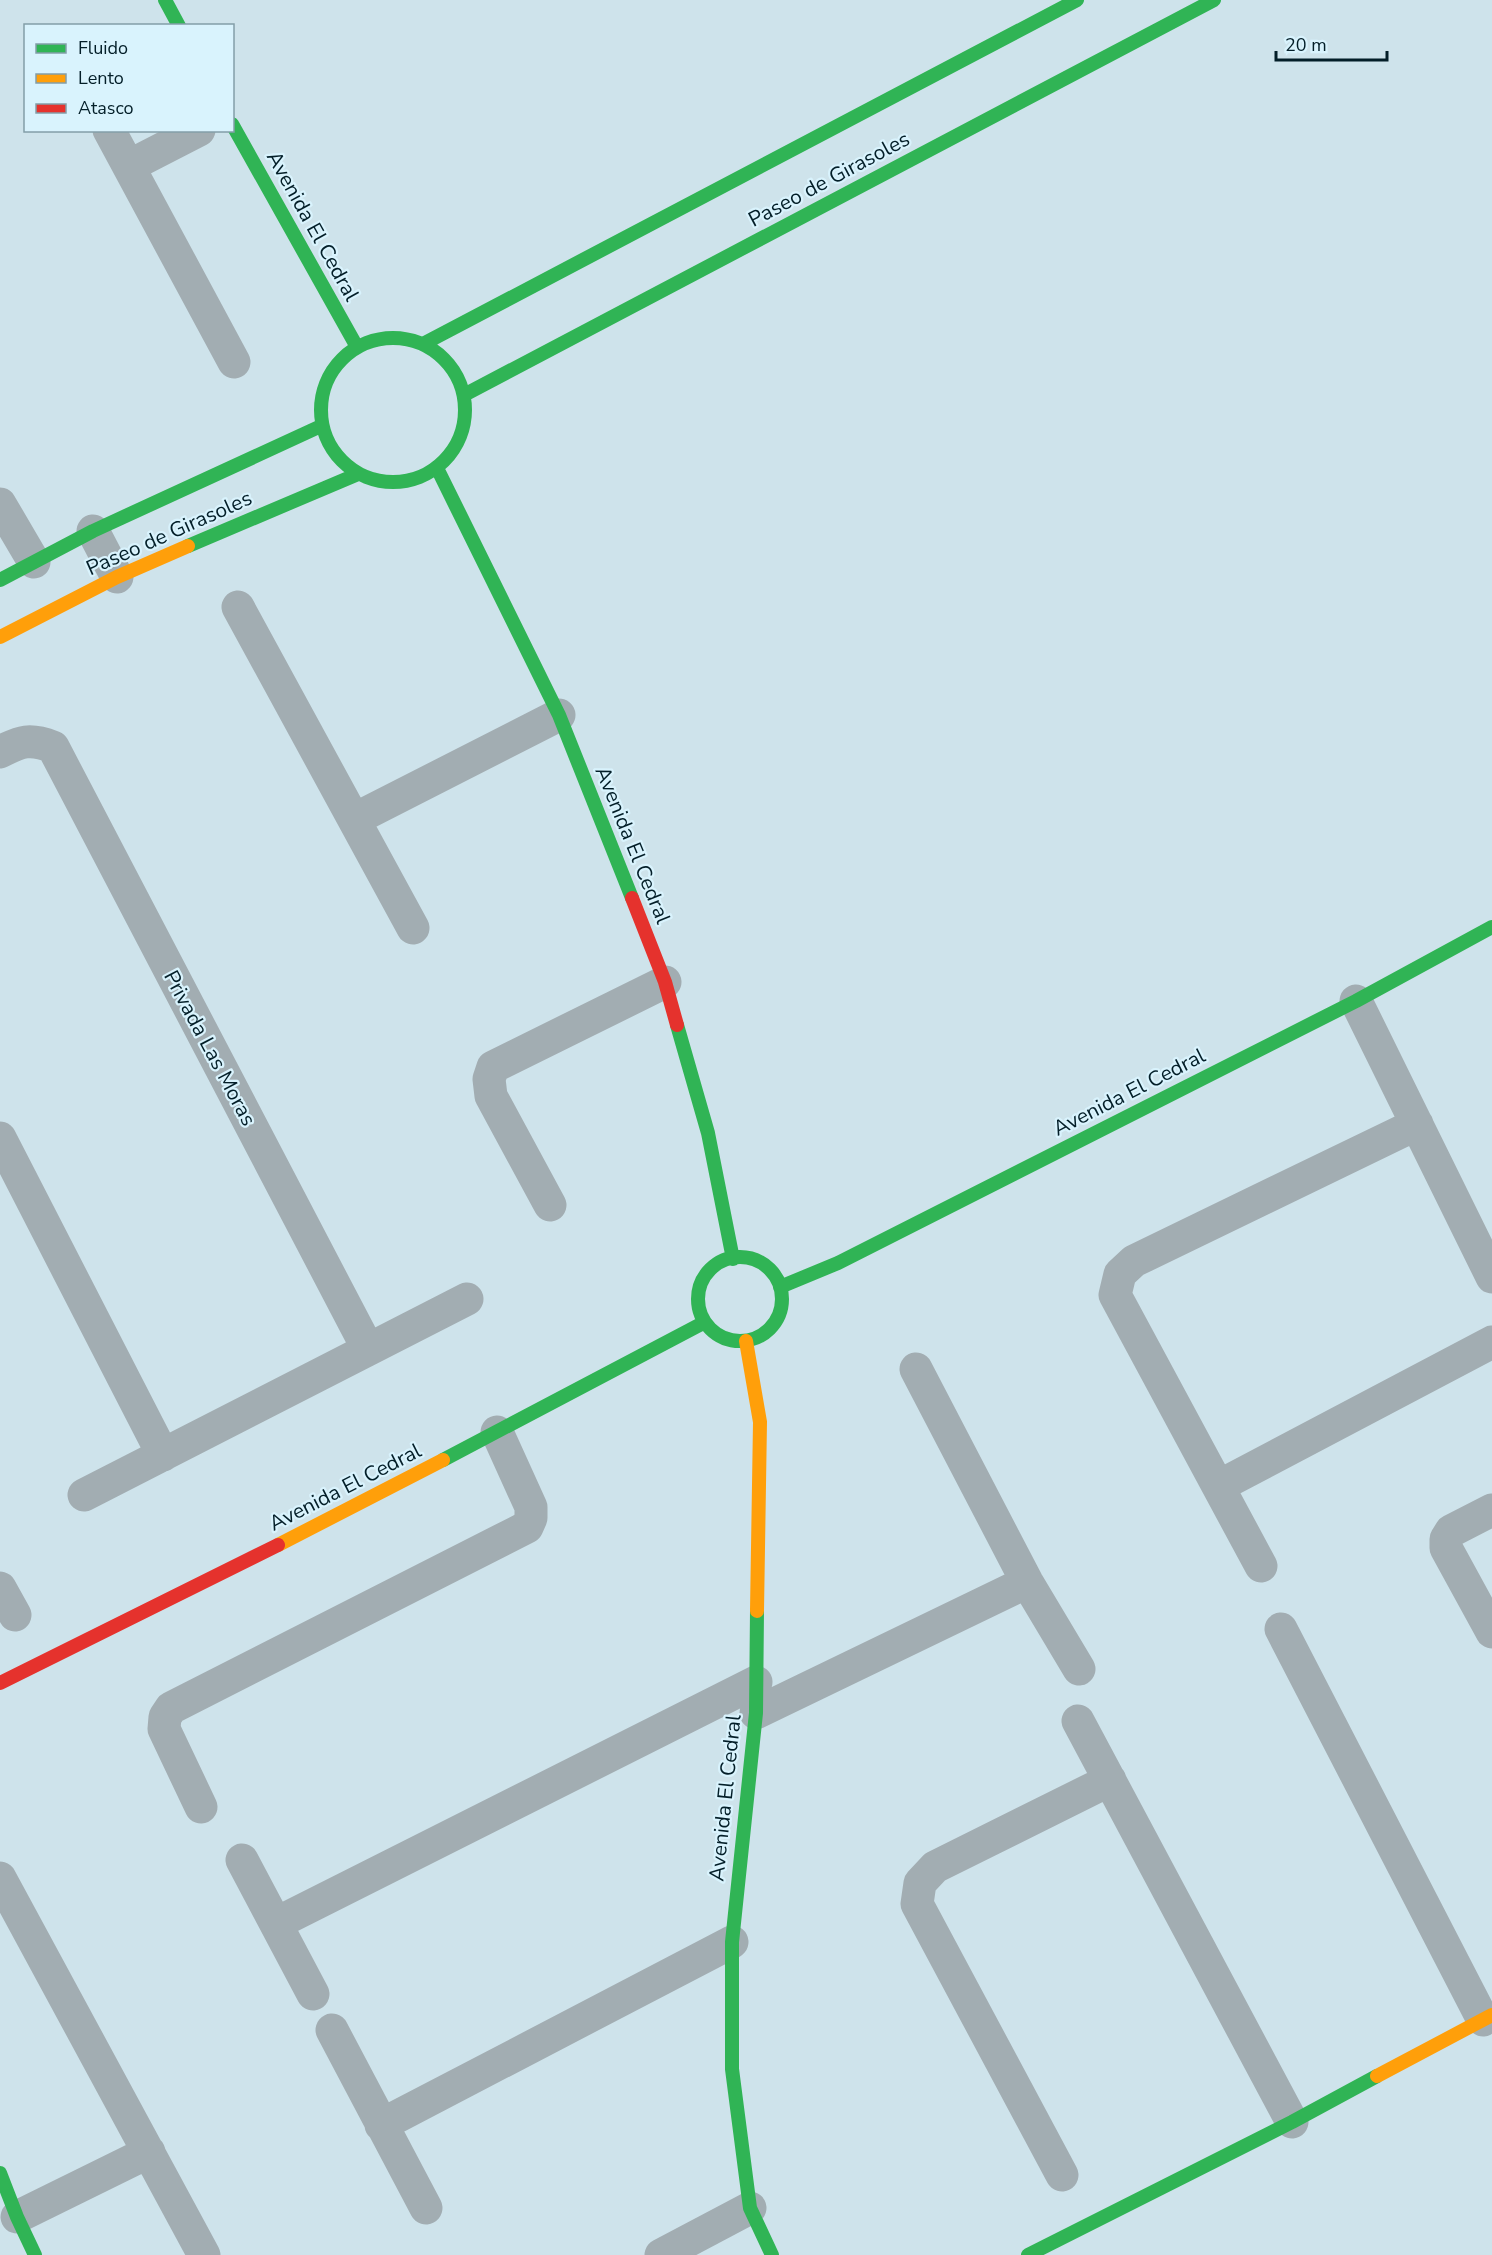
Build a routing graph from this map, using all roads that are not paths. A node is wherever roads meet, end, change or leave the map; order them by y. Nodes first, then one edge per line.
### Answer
1 (165, 0) edge
2 (1077, 0) edge
3 (1214, 0) edge
4 (178, 24) edge
5 (234, 128) edge
6 (110, 132) edge
7 (195, 132) edge
8 (129, 166) junction
9 (423, 344) junction
10 (357, 347) junction
11 (234, 362) dead end
12 (464, 395) junction
13 (321, 426) junction
14 (437, 468) junction
15 (358, 474) junction
16 (0, 504) edge
17 (93, 531) junction
18 (34, 562) junction
19 (117, 576) junction
20 (0, 580) edge
21 (238, 607) dead end
22 (0, 637) edge
23 (558, 715) junction
24 (0, 752) edge
25 (355, 819) junction
26 (1492, 927) edge
27 (413, 928) dead end
28 (665, 982) junction
29 (1356, 1001) junction
30 (1417, 1124) junction
31 (0, 1138) edge
32 (550, 1205) dead end
33 (732, 1259) junction
34 (1492, 1277) edge
35 (780, 1287) junction
36 (467, 1299) dead end
37 (705, 1322) junction
38 (746, 1341) junction
39 (1492, 1342) edge
40 (368, 1350) junction
41 (916, 1369) dead end
42 (497, 1432) junction
43 (162, 1455) junction
44 (1219, 1486) junction
45 (84, 1495) dead end
46 (1492, 1510) edge
47 (1262, 1566) dead end
48 (1027, 1582) junction
49 (1281, 1629) dead end
50 (1492, 1632) edge
51 (1079, 1669) dead end
52 (0, 1683) edge
53 (756, 1697) junction
54 (1078, 1721) dead end
55 (1110, 1780) junction
56 (201, 1807) dead end
57 (242, 1860) dead end
58 (0, 1878) edge
59 (277, 1923) junction
60 (732, 1942) junction
61 (313, 1994) dead end
62 (1487, 2018) edge
63 (332, 2030) dead end
64 (1292, 2122) junction
65 (381, 2125) junction
66 (149, 2152) junction
67 (0, 2173) edge
68 (1062, 2175) dead end
69 (426, 2208) dead end
70 (750, 2208) junction
71 (17, 2217) junction
72 (35, 2255) edge
73 (204, 2255) edge
74 (661, 2255) edge
75 (772, 2255) edge
76 (1028, 2255) edge

1 - 4 street
2 - 9 street, Paseo de Girasoles
3 - 12 street, Paseo de Girasoles
5 - 10 street, Avenida El Cedral
6 - 8 street
7 - 8 street
8 - 11 street
9 - 10 street
9 - 12 street
10 - 13 street
12 - 14 street
13 - 15 street
13 - 17 street, Paseo de Girasoles
14 - 15 street
14 - 23 street, Avenida El Cedral
15 - 19 street, Paseo de Girasoles
16 - 18 street
17 - 18 street, Paseo de Girasoles
17 - 19 street
18 - 20 street, Paseo de Girasoles
19 - 22 street, Paseo de Girasoles
21 - 25 street
23 - 25 street
23 - 28 street, Avenida El Cedral
24 - 40 street, Privada Las Moras
25 - 27 street
26 - 29 street, Avenida El Cedral
28 - 32 street
28 - 33 street, Avenida El Cedral
29 - 30 street
29 - 35 street, Avenida El Cedral
30 - 34 street
30 - 44 street
31 - 43 street
33 - 35 street
33 - 37 street
35 - 38 street
36 - 40 street
37 - 38 street
37 - 42 street, Avenida El Cedral
38 - 53 street, Avenida El Cedral
39 - 44 street
40 - 43 street
41 - 48 street
42 - 52 street, Avenida El Cedral
42 - 56 street
43 - 45 street
44 - 47 street
46 - 50 street
48 - 51 street
48 - 53 street
49 - 62 street
53 - 59 street
53 - 60 street, Avenida El Cedral
54 - 55 street
55 - 64 street
55 - 68 street
57 - 59 street
58 - 66 street
59 - 61 street
60 - 65 street
60 - 70 street, Avenida El Cedral
62 - 64 street
63 - 65 street
64 - 76 street
65 - 69 street
66 - 71 street
66 - 73 street
67 - 71 street
70 - 74 street
70 - 75 street, Avenida El Cedral
71 - 72 street

